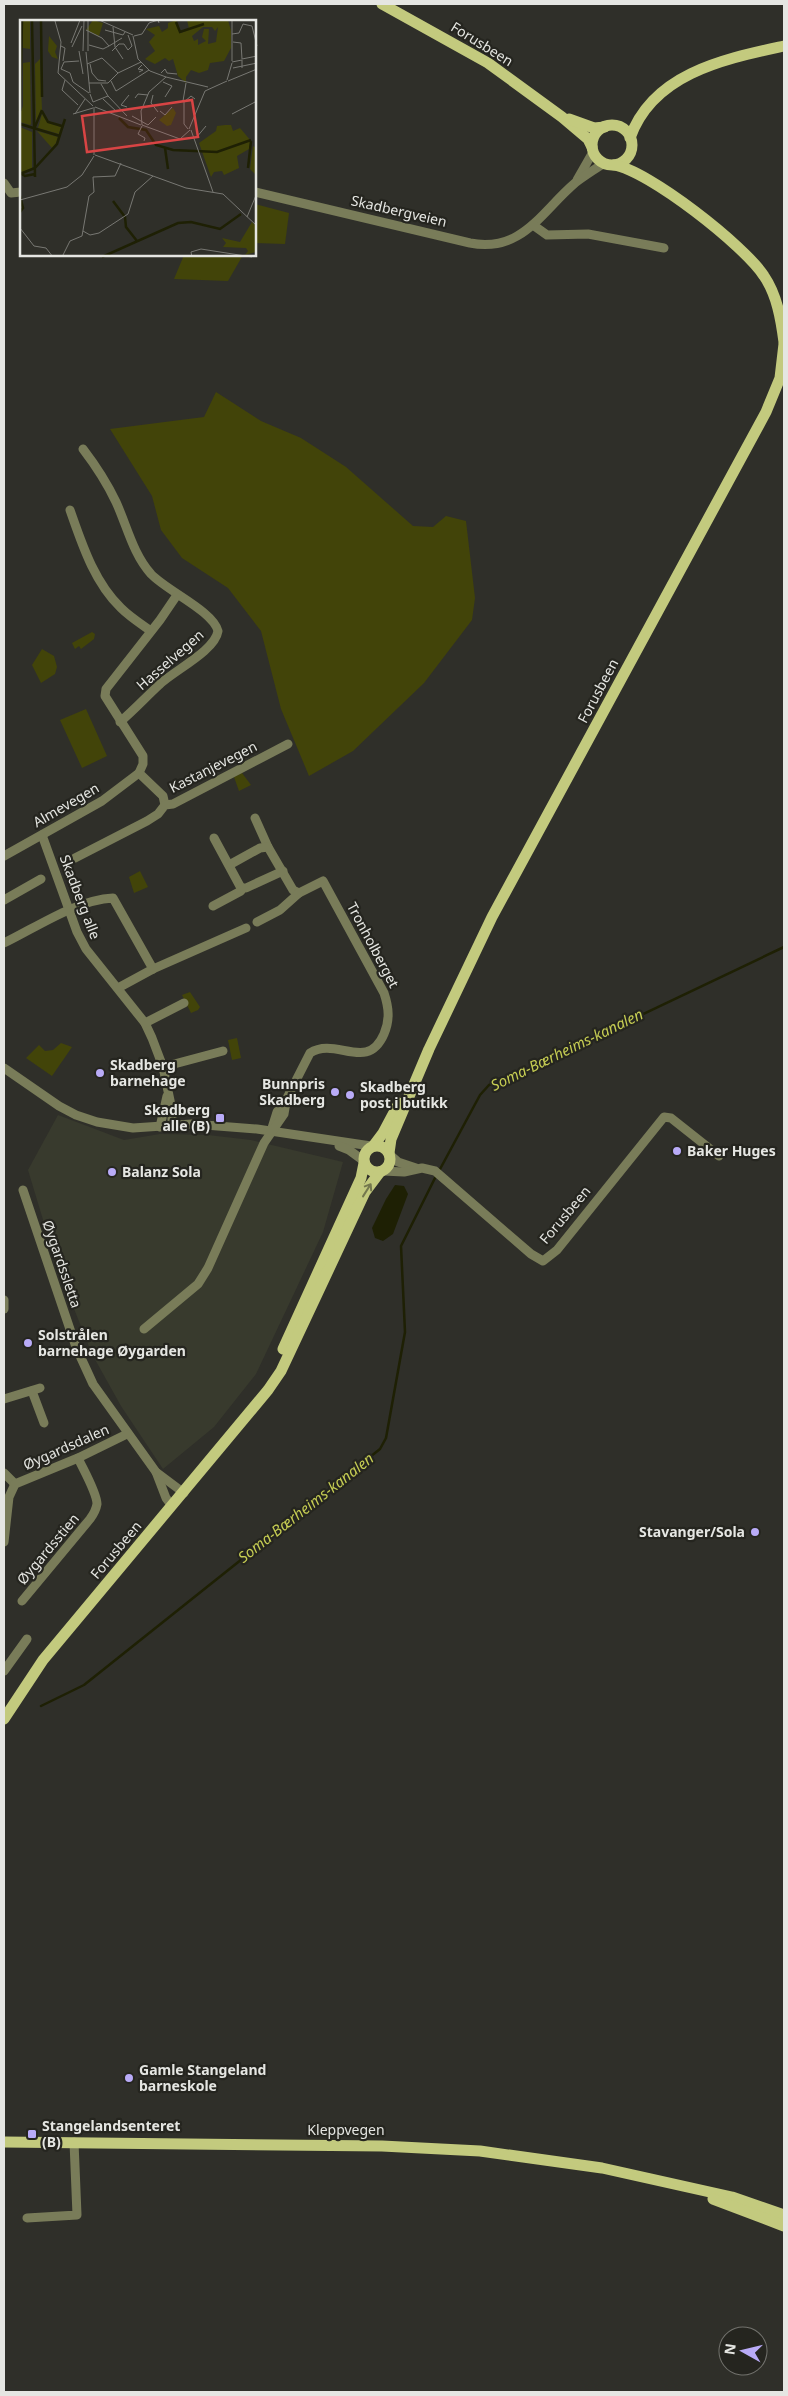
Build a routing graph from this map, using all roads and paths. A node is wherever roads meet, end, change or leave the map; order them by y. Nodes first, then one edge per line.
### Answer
1 (382, 4) edge
2 (784, 46) edge
3 (650, 106) junction
4 (562, 117) junction
5 (610, 126) junction
6 (631, 144) junction
7 (593, 150) junction
8 (609, 164) junction
9 (4, 183) edge
10 (575, 183) junction
11 (658, 186) junction
12 (20, 192) edge
13 (256, 192) edge
14 (533, 224) junction
15 (664, 248) dead end
16 (784, 343) edge
17 (83, 449) dead end
18 (70, 510) dead end
19 (177, 595) junction
20 (151, 631) junction
21 (120, 722) junction
22 (288, 744) dead end
23 (139, 773) junction
24 (164, 805) junction
25 (255, 818) dead end
26 (42, 835) junction
27 (214, 838) dead end
28 (268, 848) junction
29 (4, 856) edge
30 (75, 858) dead end
31 (230, 864) junction
32 (283, 872) junction
33 (41, 878) dead end
34 (241, 888) junction
35 (299, 893) junction
36 (4, 900) edge
37 (213, 906) dead end
38 (69, 910) junction
39 (257, 922) dead end
40 (246, 928) dead end
41 (4, 943) edge
42 (153, 969) junction
43 (118, 988) junction
44 (184, 1003) dead end
45 (145, 1023) junction
46 (429, 1050) junction
47 (223, 1051) dead end
48 (163, 1066) junction
49 (5, 1071) edge
50 (168, 1091) junction
51 (160, 1127) junction
52 (172, 1127) junction
53 (271, 1131) junction
54 (323, 1140) junction
55 (372, 1146) junction
56 (390, 1154) junction
57 (719, 1156) dead end
58 (364, 1162) junction
59 (418, 1169) junction
60 (381, 1172) junction
61 (23, 1190) dead end
62 (4, 1300) edge
63 (4, 1309) edge
64 (144, 1329) dead end
65 (4, 1399) edge
66 (257, 1403) junction
67 (44, 1423) dead end
68 (128, 1434) junction
69 (78, 1458) junction
70 (156, 1472) junction
71 (4, 1473) edge
72 (15, 1484) junction
73 (184, 1493) junction
74 (172, 1506) junction
75 (4, 1542) edge
76 (22, 1601) dead end
77 (27, 1639) dead end
78 (4, 1672) edge
79 (4, 1719) edge
80 (4, 2142) edge
81 (74, 2142) junction
82 (685, 2188) junction
83 (784, 2215) edge
84 (27, 2218) dead end
85 (784, 2226) edge

1 - 4 main road, Forusbeen
2 - 3 main road
3 - 5 main road
3 - 6 main road
4 - 5 main road, Forusbeen
4 - 7 main road, Forusbeen
5 - 6 main road, Forusbeen
5 - 7 main road
6 - 8 main road
6 - 11 main road, Forusbeen
7 - 8 main road, Forusbeen
7 - 10 street, Skadbergveien
8 - 10 street, Skadbergveien
8 - 11 main road, Forusbeen
9 - 12 street
10 - 14 street, Skadbergveien
11 - 16 main road, Forusbeen
13 - 14 street, Skadbergveien
14 - 15 street
16 - 46 main road, Forusbeen
17 - 19 street, Hasselvegen
18 - 20 street
19 - 20 street
19 - 21 street, Hasselvegen
20 - 21 street
21 - 23 street
22 - 24 street, Kastanjevegen
23 - 24 street
23 - 26 street, Almevegen
24 - 30 street, Kastanjevegen
25 - 28 street
26 - 29 street, Almevegen
26 - 38 street, Skadberg alle
27 - 31 street
28 - 31 street
28 - 32 street
31 - 34 street
32 - 34 street
32 - 35 street
33 - 36 street
34 - 37 street
35 - 39 street, Tronholberget
35 - 53 street, Tronholberget
38 - 41 street
38 - 42 street
38 - 43 street, Skadberg alle
40 - 42 street
42 - 43 street
43 - 45 street, Skadberg alle
44 - 45 street
45 - 48 street, Skadberg alle
46 - 55 main road, Forusbeen
46 - 56 main road, Forusbeen
47 - 48 street
48 - 50 street, Skadberg alle
49 - 51 street
50 - 51 street, Skadberg alle
50 - 52 street, Skadberg alle
51 - 52 street
52 - 53 street
53 - 54 street
53 - 64 street, Tronholberget
54 - 55 street
54 - 58 street
55 - 56 main road, Forusbeen
55 - 58 main road, Forusbeen
56 - 59 street, Forusbeen
56 - 60 main road, Forusbeen
57 - 59 street, Forusbeen
58 - 60 main road, Forusbeen
58 - 66 main road, Forusbeen
59 - 60 street, Forusbeen
66 -> 60 main road, Forusbeen
61 - 68 street, Øygardssletta
62 - 63 street
65 - 67 street
66 - 73 main road, Forusbeen
68 - 69 street, Øygardsdalen
68 - 70 street, Øygardssletta
69 - 72 street, Øygardsdalen
69 - 76 street, Øygardsstien
70 - 73 street, Øygardssletta
70 - 74 street, Øygardssletta
71 - 72 street
72 - 75 street, Øygardsdalen
73 - 74 main road, Forusbeen
74 - 79 main road, Forusbeen
77 - 78 street
80 - 81 main road, Kleppvegen
81 - 82 main road, Kleppvegen
81 - 84 street
82 - 83 main road, Kleppvegen
82 - 85 main road, Kleppvegen

